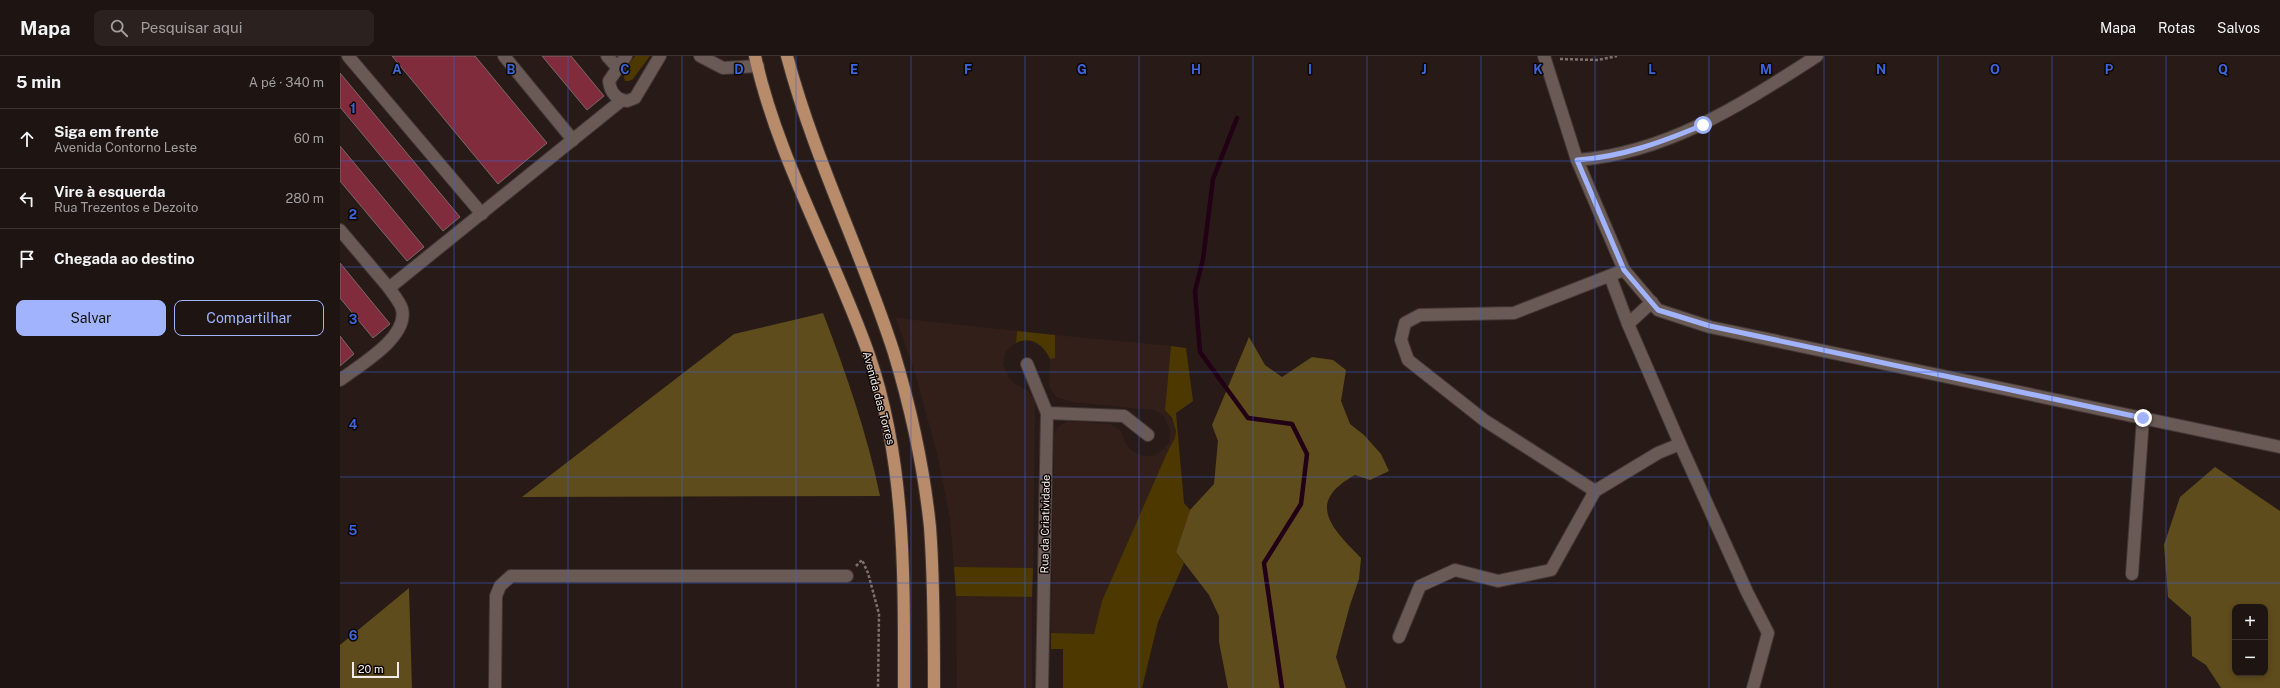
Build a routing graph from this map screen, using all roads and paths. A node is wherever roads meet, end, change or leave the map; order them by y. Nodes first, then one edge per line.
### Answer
1 (348, 56) edge
2 (504, 56) edge
3 (607, 56) edge
4 (626, 56) edge
5 (660, 56) edge
6 (700, 56) edge
7 (787, 56) edge
8 (1617, 56) edge
9 (1817, 56) edge
10 (1545, 58) edge
11 (756, 61) edge
12 (618, 67) junction
13 (622, 100) junction
14 (573, 140) junction
15 (1577, 160) junction
16 (482, 214) junction
17 (340, 230) edge
18 (1624, 270) junction
19 (1610, 276) junction
20 (389, 288) junction
21 (1652, 302) junction
22 (1628, 324) junction
23 (1027, 364) dead end
24 (340, 380) edge
25 (1047, 413) junction
26 (2143, 418) junction
27 (1148, 435) dead end
28 (1680, 444) junction
29 (2280, 447) edge
30 (1595, 491) junction
31 (2132, 574) dead end
32 (847, 576) joint
33 (1399, 637) dead end
34 (495, 688) edge
35 (878, 688) edge
36 (904, 688) edge
37 (934, 688) edge
38 (1042, 688) edge
39 (1753, 688) edge

1 - 16 street
2 - 14 street
3 - 12 street
4 - 12 street
5 - 13 street
6 - 11 street
7 - 37 main road
8 - 10 path
9 - 15 street
10 - 15 street
11 - 36 main road, Avenida das Torres
12 - 13 street
13 - 14 street
14 - 16 street
15 - 18 street
16 - 20 street
17 - 20 street
18 - 19 street
18 - 21 street
19 - 22 street
19 - 30 street
20 - 24 street
21 - 22 street
21 - 26 street
22 - 28 street
23 - 25 street, Rua da Criatividade
25 - 27 street
25 - 38 street, Rua da Criatividade
26 - 29 street
26 - 31 street
28 - 30 street
28 - 39 street
30 - 33 street
32 - 34 street
32 - 35 path

